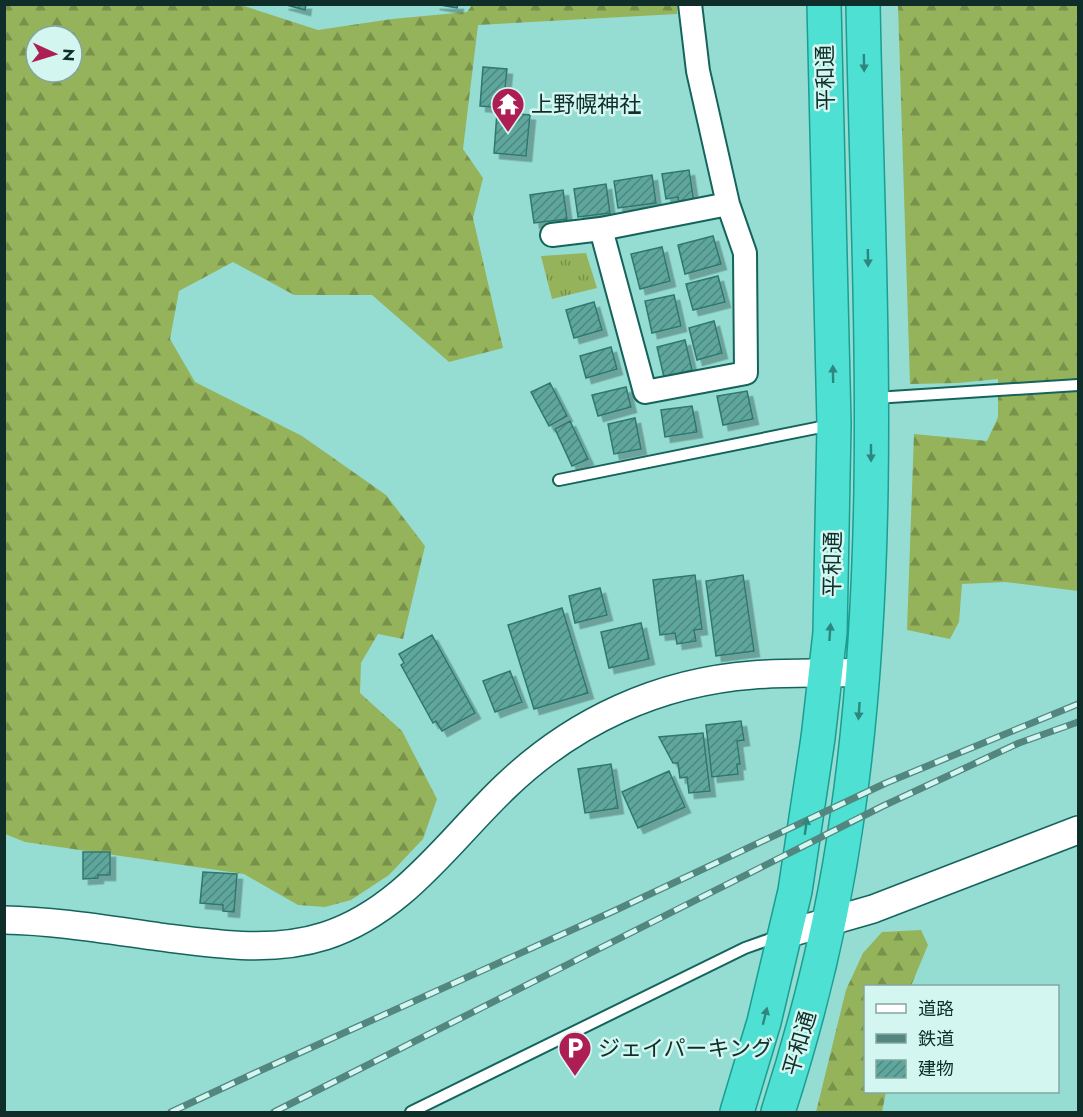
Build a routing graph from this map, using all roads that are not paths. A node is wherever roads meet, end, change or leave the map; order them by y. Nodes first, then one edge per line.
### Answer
1 (690, 4) edge
2 (824, 4) edge
3 (863, 4) edge
4 (728, 204) junction
5 (601, 229) junction
6 (552, 235) dead end
7 (1078, 386) edge
8 (871, 398) junction
9 (834, 424) junction
10 (559, 480) dead end
11 (862, 672) junction
12 (826, 674) junction
13 (1078, 830) edge
14 (4, 920) edge
15 (828, 920) junction
16 (786, 934) junction
17 (411, 1113) edge
18 (737, 1113) edge
19 (778, 1113) edge

1 - 4 street
9 -> 2 highway, 平和通
3 -> 8 highway, 平和通
4 - 5 street
4 - 5 street
5 - 6 street
7 - 8 lane
8 -> 11 highway, 平和通
9 - 10 lane
12 -> 9 highway, 平和通
11 - 12 street
11 -> 15 highway, 平和通
12 - 14 street
16 -> 12 highway, 平和通
13 - 15 street
15 - 16 street
15 - 19 highway, 平和通
16 - 17 lane
18 -> 16 highway, 平和通

